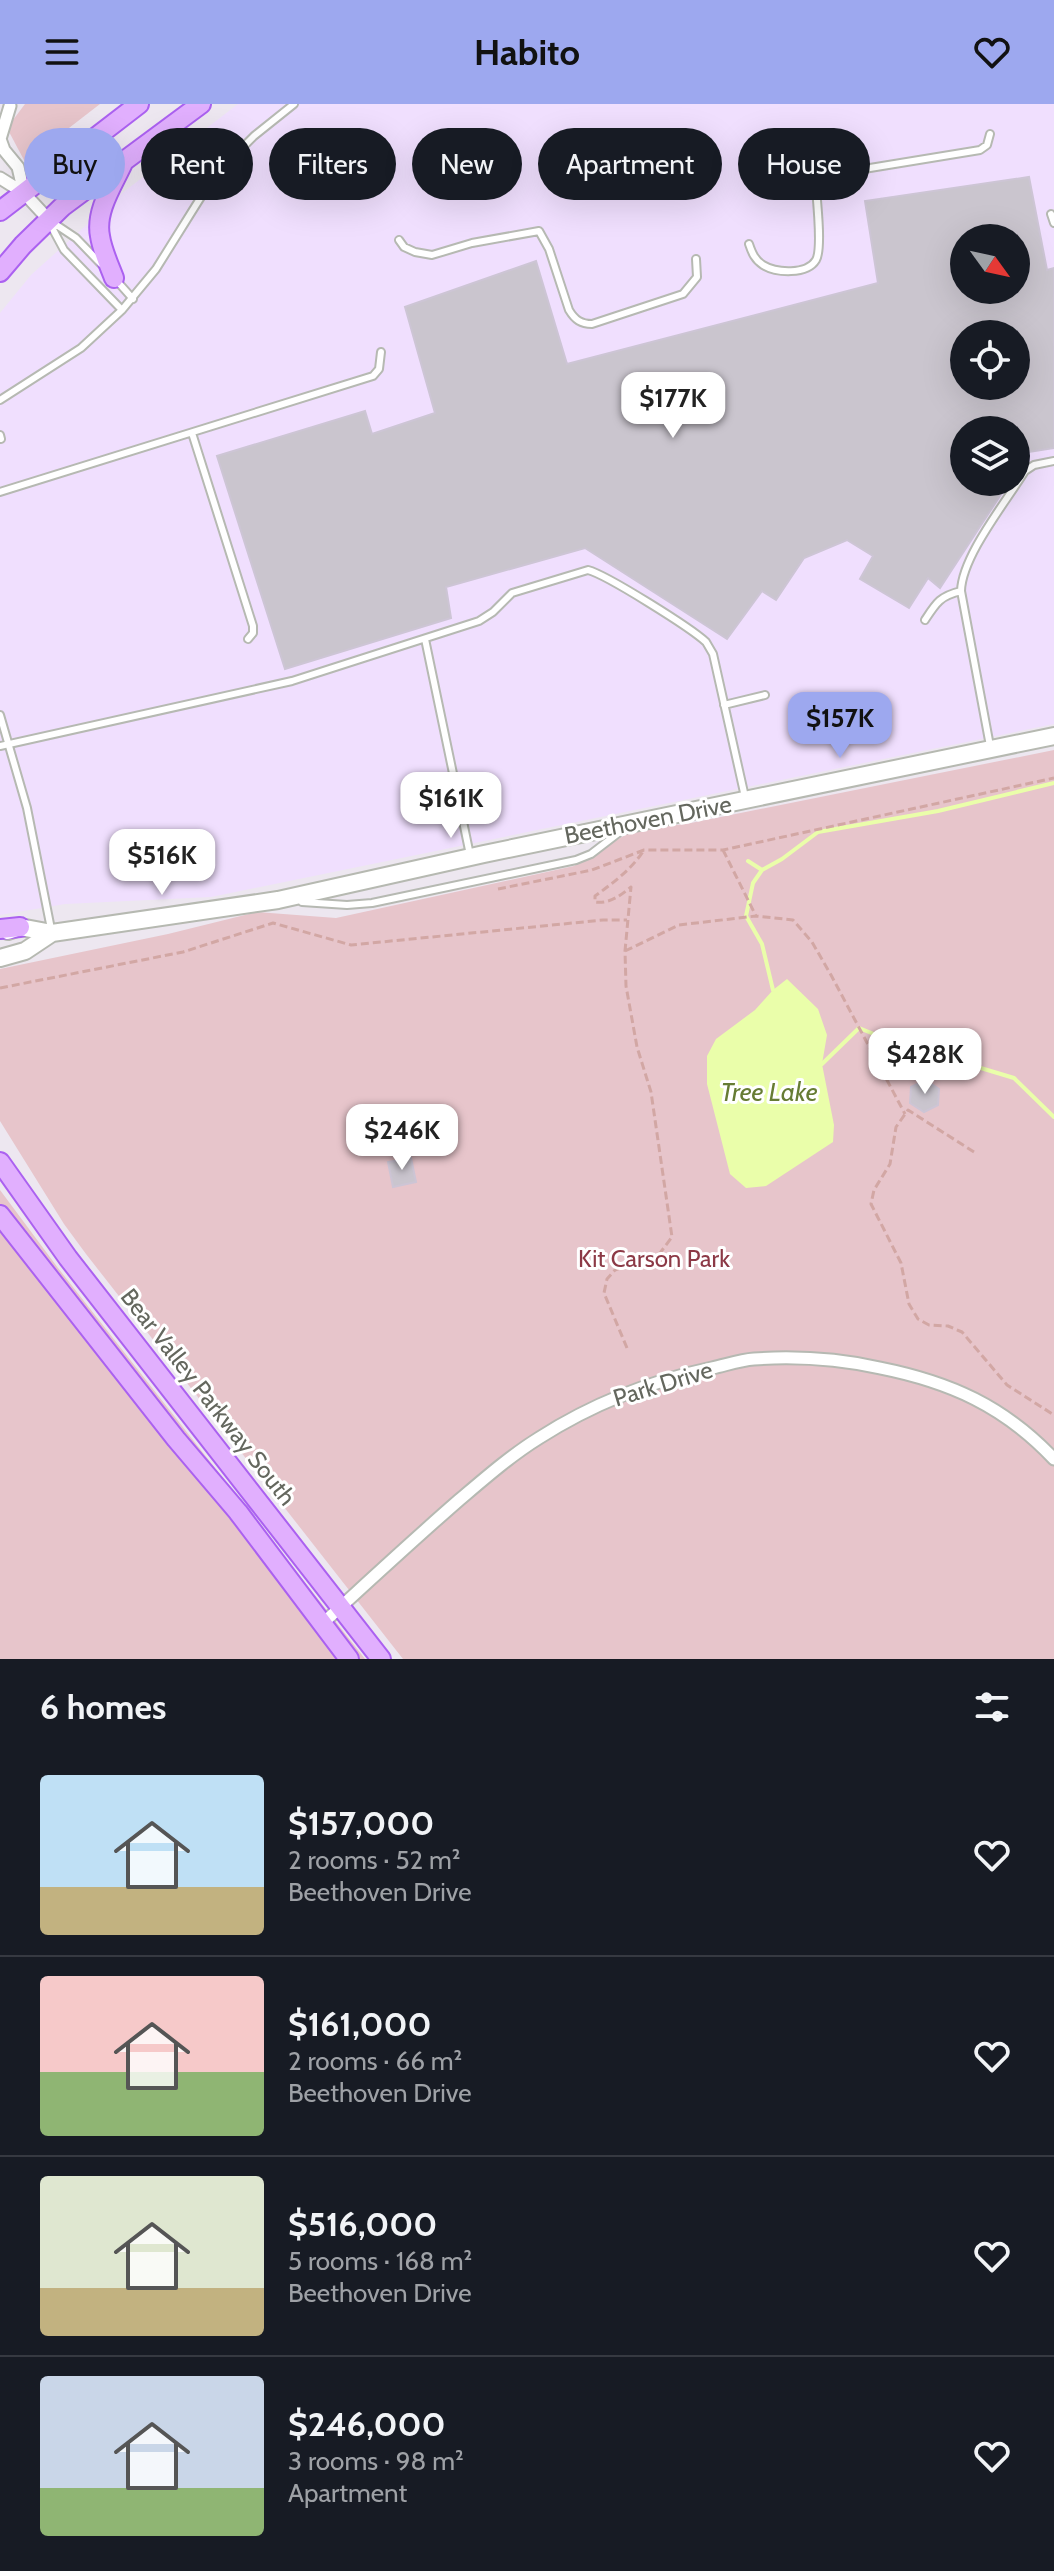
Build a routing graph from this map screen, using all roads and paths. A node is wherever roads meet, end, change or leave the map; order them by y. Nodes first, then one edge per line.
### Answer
1 (139, 104) edge
2 (201, 104) edge
3 (294, 104) edge
4 (7, 107) edge
5 (108, 128) edge
6 (990, 134) dead end
7 (125, 161) edge
8 (0, 178) edge
9 (24, 193) junction
10 (30, 200) edge
11 (72, 200) edge
12 (105, 200) edge
13 (0, 211) edge
14 (1051, 214) dead end
15 (49, 220) junction
16 (1054, 223) edge
17 (399, 240) dead end
18 (749, 244) dead end
19 (696, 259) dead end
20 (0, 272) edge
21 (114, 278) junction
22 (133, 299) junction
23 (122, 310) junction
24 (381, 352) dead end
25 (0, 400) edge
26 (192, 433) junction
27 (1054, 461) edge
28 (0, 492) edge
29 (961, 591) junction
30 (925, 620) dead end
31 (248, 639) dead end
32 (425, 639) junction
33 (765, 695) dead end
34 (724, 705) junction
35 (0, 715) edge
36 (1054, 736) edge
37 (9, 745) junction
38 (0, 746) edge
39 (991, 749) junction
40 (1054, 778) edge
41 (745, 801) junction
42 (633, 823) junction
43 (723, 850) junction
44 (471, 857) junction
45 (278, 900) junction
46 (756, 916) junction
47 (627, 920) junction
48 (20, 927) joint
49 (0, 931) edge
50 (52, 933) junction
51 (625, 951) junction
52 (0, 958) edge
53 (0, 988) edge
54 (905, 1114) junction
55 (974, 1152) dead end
56 (0, 1162) edge
57 (0, 1215) edge
58 (627, 1348) dead end
59 (1054, 1415) edge
60 (1054, 1459) edge
61 (341, 1607) junction
62 (323, 1623) junction
63 (349, 1659) edge
64 (381, 1659) edge

1 - 5 main road
2 - 7 main road
3 - 22 lane
4 - 9 street
6 - 18 lane
8 - 9 street
9 - 13 main road
10 - 15 street
11 - 15 main road
12 - 21 main road
14 - 16 lane
15 - 20 main road
15 - 21 lane
15 - 23 lane
17 - 19 lane
21 - 22 lane
22 - 23 lane
23 - 25 lane
24 - 26 lane
26 - 28 lane
26 - 31 lane
27 - 29 lane
29 - 30 lane
29 - 39 lane
32 - 34 lane
32 - 37 lane
32 - 44 lane
33 - 34 lane
34 - 41 lane
35 - 37 lane
36 - 39 main road, Beethoven Drive
37 - 38 lane
37 - 50 lane
39 - 41 main road, Beethoven Drive
40 - 43 path
41 - 42 main road, Beethoven Drive
42 - 44 main road, Beethoven Drive
42 - 45 lane
43 - 46 path
43 - 47 path
44 - 45 main road, Beethoven Drive
45 - 50 main road, Beethoven Drive
46 - 51 path
46 - 54 path
47 - 51 path
47 - 53 path
48 - 49 main road
48 - 50 main road, Beethoven Drive
50 - 52 main road, Beethoven Drive
51 - 58 path
54 - 55 path
54 - 59 path
56 - 61 main road, Bear Valley Parkway South
57 - 62 main road, Bear Valley Parkway South
60 - 61 street, Park Drive
61 - 62 street, Park Drive
61 - 64 main road, Bear Valley Parkway South
62 - 63 main road, Bear Valley Parkway South

